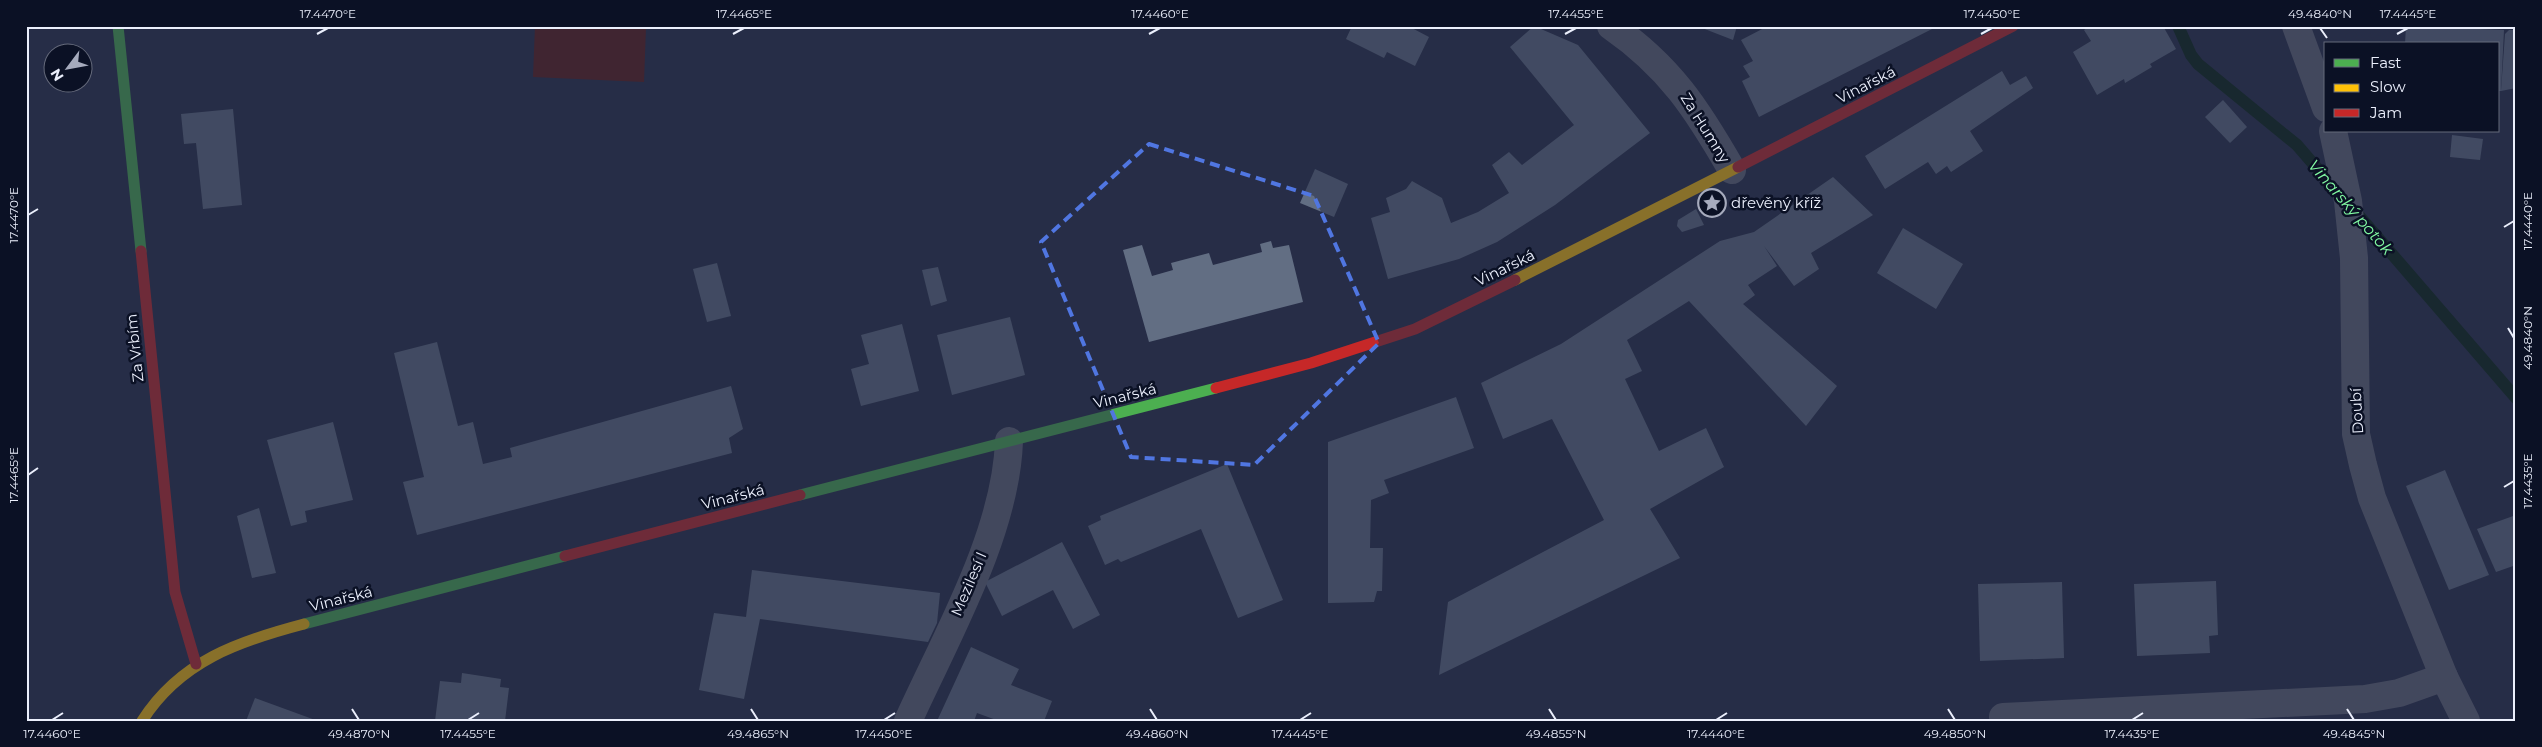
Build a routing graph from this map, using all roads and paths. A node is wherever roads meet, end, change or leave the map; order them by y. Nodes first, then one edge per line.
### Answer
1 (118, 26) edge
2 (1611, 26) edge
3 (2013, 26) edge
4 (2296, 26) edge
5 (2324, 103) edge
6 (2333, 132) edge
7 (1732, 170) junction
8 (1009, 441) junction
9 (196, 664) junction
10 (2444, 677) junction
11 (2003, 717) dead end
12 (142, 721) edge
13 (908, 721) edge
14 (2466, 721) edge

1 - 9 street, Za Vrbím
2 - 7 street, Za Humny
3 - 7 street, Vinařská
4 - 5 street
6 - 10 street, Doubí
7 - 8 street, Vinařská
8 - 9 street, Vinařská
8 - 13 street, Mezilesí I
9 - 12 street, Vinařská
10 - 11 street
10 - 14 street, Doubí

